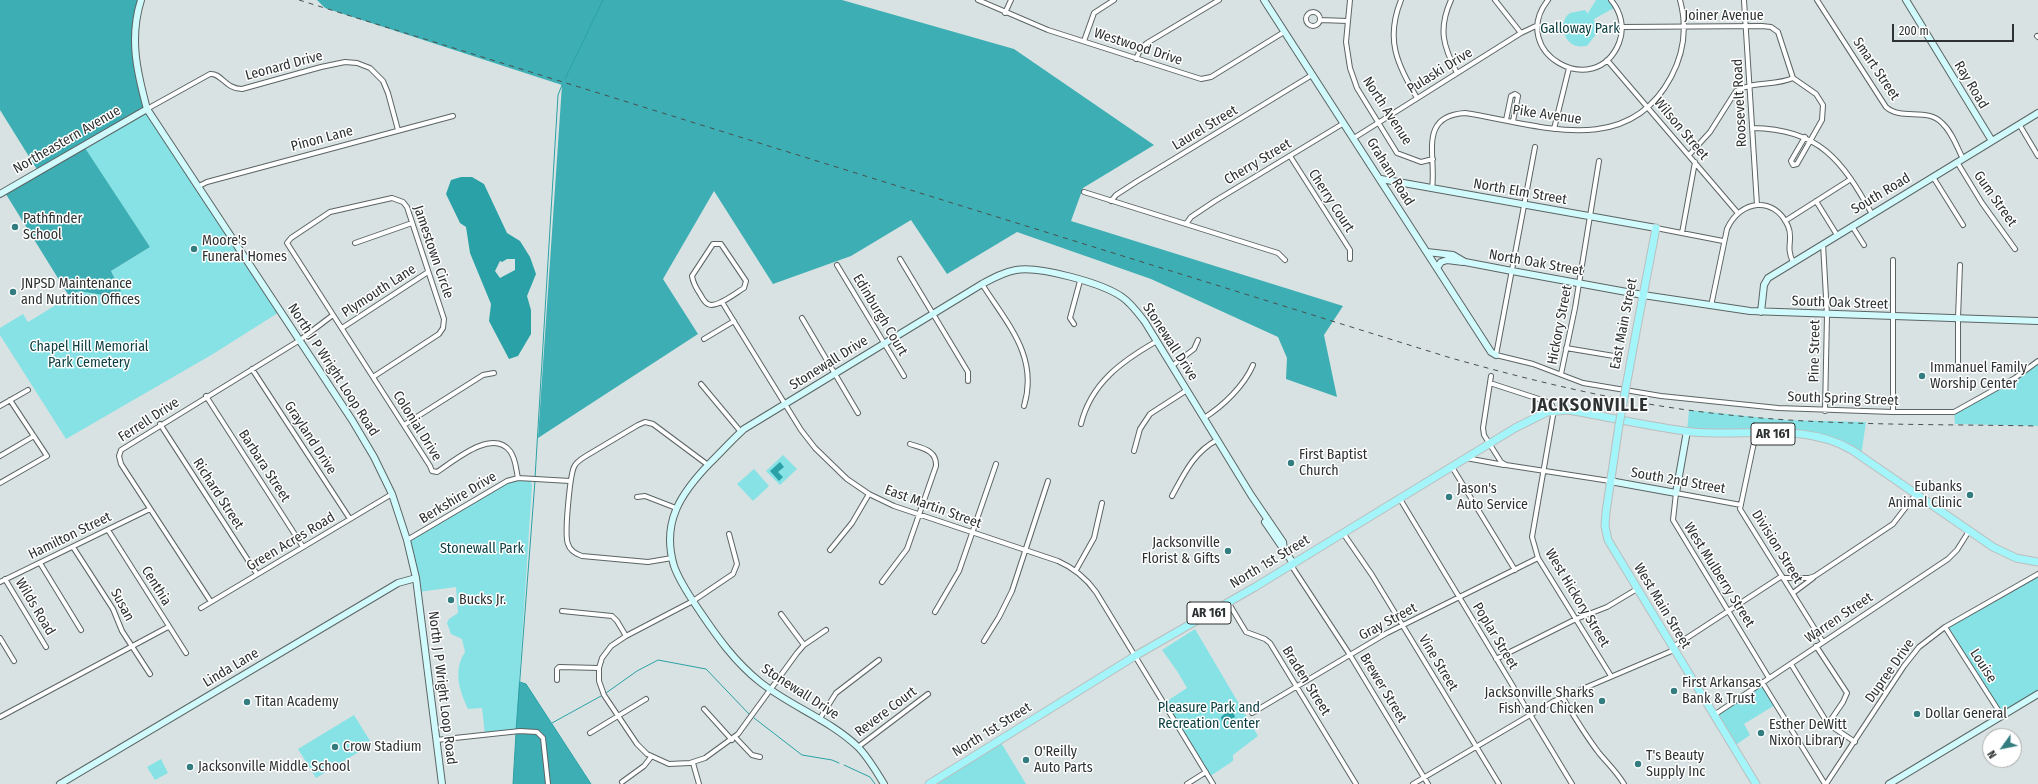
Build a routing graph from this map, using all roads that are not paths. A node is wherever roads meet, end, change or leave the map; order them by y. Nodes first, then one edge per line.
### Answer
1 (141, 0) edge
2 (978, 0) edge
3 (1011, 0) edge
4 (1114, 0) edge
5 (1219, 0) edge
6 (1264, 0) edge
7 (1350, 0) edge
8 (1401, 0) edge
9 (1451, 0) edge
10 (1494, 0) edge
11 (1548, 0) edge
12 (1611, 0) edge
13 (1680, 0) edge
14 (1744, 0) edge
15 (1817, 0) edge
16 (1906, 0) edge
17 (1006, 13) junction
18 (1320, 20) dead end
19 (1348, 21) junction
20 (1538, 25) junction
21 (1684, 26) junction
22 (1622, 27) junction
23 (1746, 27) junction
24 (1284, 32) junction
25 (1521, 33) junction
26 (1084, 41) junction
27 (1136, 58) junction
28 (1607, 60) junction
29 (1569, 68) junction
30 (1457, 73) junction
31 (1312, 75) junction
32 (1794, 78) junction
33 (1750, 86) junction
34 (1417, 98) junction
35 (1648, 107) junction
36 (147, 109) junction
37 (2038, 113) edge
38 (453, 116) dead end
39 (1506, 120) junction
40 (1513, 121) junction
41 (1378, 123) junction
42 (1344, 124) junction
43 (2019, 124) junction
44 (1753, 128) junction
45 (1554, 129) junction
46 (398, 130) junction
47 (1805, 137) junction
48 (1354, 138) junction
49 (1810, 140) junction
50 (1992, 141) junction
51 (1535, 147) dead end
52 (1688, 155) junction
53 (1290, 156) junction
54 (2038, 156) edge
55 (1963, 158) junction
56 (1433, 159) junction
57 (1599, 161) dead end
58 (1695, 162) junction
59 (1957, 162) junction
60 (1933, 177) junction
61 (1381, 179) junction
62 (1851, 179) junction
63 (199, 186) junction
64 (1432, 188) junction
65 (1084, 192) dead end
66 (0, 194) edge
67 (1111, 201) junction
68 (1816, 201) junction
69 (1524, 205) junction
70 (1756, 205) junction
71 (1737, 212) junction
72 (1872, 214) junction
73 (1589, 216) junction
74 (1785, 220) junction
75 (412, 223) junction
76 (1186, 224) junction
77 (1963, 225) dead end
78 (1852, 226) junction
79 (1656, 228) junction
80 (1682, 233) junction
81 (1837, 235) junction
82 (1723, 241) junction
83 (355, 243) dead end
84 (287, 244) joint
85 (1823, 244) junction
86 (1864, 245) dead end
87 (2015, 249) dead end
88 (1427, 252) junction
89 (1350, 258) dead end
90 (900, 259) dead end
91 (1285, 260) dead end
92 (1893, 260) dead end
93 (1465, 262) junction
94 (1793, 262) junction
95 (837, 265) dead end
96 (1960, 265) dead end
97 (1437, 268) junction
98 (428, 272) junction
99 (1512, 272) junction
100 (1080, 281) junction
101 (1579, 283) junction
102 (982, 284) junction
103 (1642, 295) junction
104 (722, 302) junction
105 (1711, 306) junction
106 (1761, 312) junction
107 (933, 314) junction
108 (333, 315) junction
109 (1827, 315) junction
110 (1893, 316) junction
111 (802, 318) dead end
112 (1958, 318) junction
113 (734, 321) junction
114 (2038, 321) edge
115 (1074, 324) dead end
116 (342, 328) junction
117 (704, 339) dead end
118 (300, 340) junction
119 (1198, 340) dead end
120 (1157, 341) junction
121 (884, 343) junction
122 (1566, 348) junction
123 (1496, 355) junction
124 (1620, 357) dead end
125 (2038, 360) edge
126 (1253, 365) dead end
127 (1172, 366) junction
128 (252, 369) junction
129 (1958, 370) dead end
130 (494, 373) dead end
131 (835, 373) junction
132 (1561, 374) junction
133 (904, 376) dead end
134 (1492, 376) dead end
135 (373, 377) junction
136 (968, 381) dead end
137 (1490, 383) junction
138 (701, 384) dead end
139 (28, 390) dead end
140 (1187, 390) junction
141 (206, 396) junction
142 (10, 400) junction
143 (785, 404) junction
144 (0, 406) edge
145 (1024, 406) dead end
146 (1554, 410) junction
147 (1825, 410) junction
148 (1893, 412) junction
149 (858, 413) dead end
150 (1204, 418) junction
151 (160, 424) junction
152 (1081, 424) dead end
153 (404, 425) junction
154 (1619, 425) joint
155 (1687, 431) junction
156 (741, 432) junction
157 (1756, 433) junction
158 (34, 436) junction
159 (1217, 440) junction
160 (910, 444) dead end
161 (1489, 444) junction
162 (1134, 451) dead end
163 (0, 456) edge
164 (1465, 458) junction
165 (996, 464) dead end
166 (708, 465) junction
167 (1506, 465) junction
168 (1452, 467) junction
169 (1544, 471) junction
170 (518, 478) junction
171 (570, 481) junction
172 (1048, 481) dead end
173 (1610, 481) junction
174 (0, 483) edge
175 (1676, 493) junction
176 (392, 494) junction
177 (869, 494) junction
178 (1916, 494) junction
179 (1172, 496) dead end
180 (637, 498) dead end
181 (1400, 499) junction
182 (1102, 503) dead end
183 (1741, 505) junction
184 (676, 508) junction
185 (150, 509) junction
186 (920, 516) junction
187 (350, 519) junction
188 (108, 530) junction
189 (1969, 531) junction
190 (972, 533) junction
191 (1344, 533) junction
192 (728, 534) dead end
193 (407, 540) junction
194 (73, 547) junction
195 (303, 547) junction
196 (830, 550) dead end
197 (1026, 551) junction
198 (672, 558) junction
199 (1538, 558) junction
200 (2038, 562) edge
201 (40, 563) junction
202 (1292, 564) junction
203 (1076, 570) junction
204 (1515, 570) junction
205 (257, 574) junction
206 (2038, 574) edge
207 (1814, 576) junction
208 (1782, 577) junction
209 (416, 578) junction
210 (5, 579) junction
211 (0, 582) edge
212 (882, 582) dead end
213 (1637, 589) junction
214 (1793, 592) junction
215 (1459, 598) junction
216 (693, 601) junction
217 (211, 602) junction
218 (1228, 602) junction
219 (201, 608) dead end
220 (562, 610) dead end
221 (1728, 611) junction
222 (935, 612) dead end
223 (781, 614) dead end
224 (1576, 619) junction
225 (1403, 626) junction
226 (168, 627) junction
227 (1944, 627) junction
228 (81, 630) dead end
229 (826, 630) dead end
230 (626, 636) junction
231 (0, 638) edge
232 (984, 641) dead end
233 (1823, 642) junction
234 (804, 645) junction
235 (132, 646) junction
236 (1816, 646) junction
237 (46, 647) dead end
238 (1673, 649) junction
239 (186, 653) dead end
240 (1350, 655) junction
241 (1135, 656) junction
242 (1496, 659) junction
243 (879, 660) dead end
244 (14, 661) dead end
245 (1791, 664) junction
246 (599, 668) junction
247 (150, 674) dead end
248 (1611, 676) junction
249 (1769, 678) junction
250 (557, 680) dead end
251 (1762, 682) junction
252 (1297, 687) junction
253 (770, 690) junction
254 (928, 694) dead end
255 (2038, 694) edge
256 (1563, 698) junction
257 (646, 699) dead end
258 (704, 709) dead end
259 (1252, 713) dead end
260 (1530, 714) junction
261 (1714, 715) junction
262 (618, 716) junction
263 (2002, 716) junction
264 (0, 717) edge
265 (819, 720) junction
266 (1828, 724) junction
267 (590, 733) dead end
268 (733, 738) junction
269 (436, 740) junction
270 (1855, 742) junction
271 (858, 747) junction
272 (1476, 747) junction
273 (651, 757) junction
274 (760, 757) dead end
275 (693, 763) junction
276 (1206, 772) junction
277 (1424, 778) junction
278 (622, 782) dead end
279 (60, 784) edge
280 (442, 784) edge
281 (548, 784) edge
282 (699, 784) edge
283 (884, 784) edge
284 (929, 784) edge
285 (1187, 784) edge
286 (1213, 784) edge
287 (1356, 784) edge
288 (1413, 784) edge
289 (1428, 784) edge
290 (1499, 784) edge
291 (1572, 784) edge
292 (1624, 784) edge
293 (1756, 784) edge
294 (1826, 784) edge
295 (1889, 784) edge

1 - 36 street, North J P Wright Loop Road
2 - 17 street, Westwood Drive
3 - 17 street
4 - 26 street
5 - 27 street
6 - 24 street, Graham Road
7 - 19 street, North Avenue
8 - 34 street
9 - 30 street
10 - 25 street
11 - 20 street
12 - 22 street
13 - 21 street, Pike Avenue
14 - 23 street, Roosevelt Road
15 - 55 street, Smart Street
16 - 50 street, Ray Road
17 - 26 street, Westwood Drive
18 - 19 street
19 - 41 street, North Avenue
20 - 25 street, Pulaski Drive
20 - 29 street
21 - 22 street, Joiner Avenue
21 - 23 street, Joiner Avenue
21 - 35 street, Pike Avenue
22 - 28 street
23 - 32 street, Joiner Avenue
23 - 33 street, Roosevelt Road
24 - 27 street, Westwood Drive
24 - 31 street, Graham Road
25 - 30 street, Pulaski Drive
26 - 27 street, Westwood Drive
28 - 29 street
28 - 35 street, Wilson Street
29 - 45 street
30 - 34 street, Pulaski Drive
31 - 42 street, Graham Road
31 - 67 street, Laurel Street
32 - 33 street
32 - 49 street
33 - 44 street, Roosevelt Road
33 - 52 street
34 - 41 street, Pulaski Drive
35 - 45 street, Pike Avenue
35 - 52 street, Wilson Street
36 - 46 street, Leonard Drive
36 - 63 street, North J P Wright Loop Road
36 - 66 street, Northeastern Avenue
37 - 43 street, South Road
38 - 46 street, Pinon Lane
39 - 40 street, Pike Avenue
39 - 40 street
39 - 56 street, Pike Avenue
40 - 45 street, Pike Avenue
41 - 48 street, Pulaski Drive
41 - 56 street, North Avenue
42 - 48 street, Graham Road
42 - 53 street, Cherry Street
43 - 50 street, South Road
43 - 54 street
44 - 47 street
44 - 70 street, Roosevelt Road
46 - 63 street, Pinon Lane
47 - 49 street
47 - 49 street
48 - 61 street, Graham Road
49 - 62 street
50 - 55 street, South Road
51 - 69 street
52 - 58 street, Wilson Street
53 - 76 street, Cherry Street
53 - 89 street, Cherry Court
55 - 59 street, South Road
56 - 64 street, Pike Avenue
57 - 73 street, Hickory Street
58 - 71 street, Wilson Street
58 - 80 street
59 - 60 street, South Road
59 - 87 street, Gum Street
60 - 72 street, South Road
60 - 77 street
61 - 64 street, North Elm Street
61 - 88 street, Graham Road
62 - 68 street
62 - 72 street
63 - 118 street, North J P Wright Loop Road
64 - 69 street, North Elm Street
65 - 67 street
67 - 76 street
68 - 74 street
68 - 81 street
69 - 73 street, North Elm Street
69 - 99 street
70 - 71 street
70 - 74 street
71 - 82 street
72 - 78 street, South Road
73 - 79 street, North Elm Street
73 - 101 street, Hickory Street
74 - 94 street
75 - 83 street
75 - 84 street, Jamestown Circle
75 - 98 street, Jamestown Circle
76 - 91 street
78 - 81 street, South Road
78 - 86 street
79 - 80 street
79 - 103 main road, East Main Street
80 - 82 street
81 - 85 street, South Road
82 - 105 street
84 - 108 street, Colonial Drive
85 - 94 street, South Road
85 - 109 street, Pine Street
88 - 93 street, North Oak Street
88 - 97 street, Graham Road
90 - 107 street
92 - 110 street
93 - 97 street
93 - 99 street, North Oak Street
94 - 106 street, South Road
95 - 121 street, Edinburgh Court
96 - 112 street
97 - 123 street, Graham Road
98 - 116 street, Plymouth Lane
98 - 135 street, Jamestown Circle
99 - 101 street, North Oak Street
99 - 123 street
100 - 102 street, Stonewall Drive
100 - 115 street
100 - 120 street, Stonewall Drive
101 - 103 street, North Oak Street
101 - 122 street, Hickory Street
102 - 107 street, Stonewall Drive
102 - 145 street
103 - 105 street, South Oak Street
103 - 154 main road, East Main Street, bridge
104 - 104 street
104 - 113 street, East Martin Street
105 - 106 street, South Oak Street
106 - 109 street, South Oak Street
107 - 121 street, Stonewall Drive
107 - 136 street
108 - 116 street, Colonial Drive
108 - 118 street
109 - 110 street, South Oak Street
109 - 147 street, Pine Street
110 - 112 street, South Oak Street
110 - 148 street
111 - 131 street
112 - 114 street, South Oak Street
112 - 129 street
113 - 117 street
113 - 143 street, East Martin Street
116 - 135 street, Colonial Drive
118 - 128 street, Ferrell Drive
118 - 176 street, North J P Wright Loop Road
119 - 127 street
120 - 127 street, Stonewall Drive
120 - 152 street
121 - 131 street, Stonewall Drive
121 - 133 street, Edinburgh Court
122 - 124 street
122 - 132 street, Hickory Street
123 - 132 street, South Spring Street
125 - 148 street, South Spring Street
126 - 150 street
127 - 140 street, Stonewall Drive
128 - 141 street, Ferrell Drive
128 - 187 street, Grayland Drive
130 - 153 street
131 - 143 street, Stonewall Drive
131 - 149 street
132 - 147 street, South Spring Street
134 - 137 street
135 - 153 street, Colonial Drive
137 - 146 street
137 - 161 street
138 - 156 street
139 - 142 street
140 - 150 street, Stonewall Drive
140 - 162 street
141 - 151 street, Ferrell Drive
141 - 195 street, Barbara Street
142 - 144 street
142 - 158 street
143 - 156 street, Stonewall Drive
143 - 177 street, East Martin Street
146 - 155 main road, North 1st Street / AR 161
146 - 161 main road, North 1st Street / AR 161
146 - 169 street, West Hickory Street
147 - 148 street, South Spring Street
150 - 159 street, Stonewall Drive
151 - 185 street, Ferrell Drive
151 - 205 street, Richard Street
153 - 170 street, Colonial Drive
154 - 173 main road, West Main Street
155 - 157 main road, AR 161
155 - 175 street, West Mulberry Street
156 - 166 street, Stonewall Drive
157 - 178 main road, AR 161
157 - 183 street, Division Street
158 - 163 street
158 - 174 street
159 - 179 street
159 - 202 street, Stonewall Drive
160 - 186 street
161 - 164 main road, North 1st Street / AR 161
161 - 167 street
164 - 167 street
164 - 168 main road, North 1st Street / AR 161
165 - 190 street
166 - 171 street
166 - 184 street, Stonewall Drive
167 - 169 street
168 - 181 main road, North 1st Street / AR 161
168 - 204 street
169 - 173 street
169 - 199 street, West Hickory Street
170 - 171 street, Berkshire Drive
170 - 193 street, Berkshire Drive
171 - 198 street
172 - 197 street
173 - 175 street, South 2nd Street
173 - 213 main road, West Main Street
175 - 183 street, South 2nd Street
175 - 221 street, West Mulberry Street
176 - 187 street, Green Acres Road
176 - 193 street, North J P Wright Loop Road
177 - 186 street, East Martin Street
177 - 196 street
178 - 189 main road, AR 161
178 - 207 street
180 - 184 street
181 - 191 main road, North 1st Street / AR 161
181 - 215 street, Poplar Street
182 - 203 street
183 - 208 street, Division Street
184 - 198 street, Stonewall Drive
185 - 188 street, Hamilton Street
185 - 217 street, Ferrell Drive
186 - 190 street, East Martin Street
186 - 212 street
187 - 195 street, Green Acres Road
188 - 194 street, Hamilton Street
188 - 226 street, Centhia
189 - 200 main road, AR 161
189 - 233 street, Warren Street
190 - 197 street, East Martin Street
190 - 222 street
191 - 202 main road, North 1st Street / AR 161
191 - 225 street, Vine Street
192 - 216 street
193 - 209 street, North J P Wright Loop Road
194 - 201 street, Hamilton Street
194 - 235 street, Susan
195 - 205 street, Green Acres Road
197 - 203 street, East Martin Street
197 - 232 street
198 - 216 street, Stonewall Drive
199 - 204 street, Gray Street
199 - 224 street, West Hickory Street
201 - 210 street, Hamilton Street
201 - 228 street
202 - 218 main road, North 1st Street / AR 161
202 - 240 street, Brewer Street
203 - 241 street, East Martin Street
204 - 215 street, Gray Street
205 - 217 street, Green Acres Road
206 - 227 street, Dupree Drive
207 - 208 street
207 - 214 street
208 - 214 street, Division Street
208 - 221 street
209 - 269 street, North J P Wright Loop Road
209 - 279 street, Linda Lane
210 - 211 street, Hamilton Street
210 - 237 street, Wilds Road
213 - 224 street
213 - 238 main road, West Main Street
214 - 233 street, Division Street
215 - 225 street, Gray Street
215 - 242 street, Poplar Street
216 - 230 street
216 - 253 street, Stonewall Drive
217 - 219 street, Green Acres Road
218 - 241 main road, North 1st Street / AR 161
218 - 252 street, Braden Street
220 - 230 street
221 - 238 street
221 - 249 street, West Mulberry Street
223 - 234 street
224 - 242 street
224 - 248 street, West Hickory Street
225 - 240 street, Gray Street
225 - 272 street, Vine Street
226 - 235 street
226 - 239 street, Centhia
227 - 263 street, Louise
227 - 270 street, Dupree Drive
229 - 234 street
230 - 246 street
231 - 244 street
233 - 236 street, Warren Street
234 - 253 street
235 - 247 street, Susan
235 - 264 street
236 - 245 street, Warren Street
236 - 266 street
238 - 248 street
238 - 261 main road, West Main Street
240 - 252 street, Gray Street
240 - 277 street, Brewer Street
241 - 276 street, East Martin Street
241 - 284 main road, North 1st Street / AR 161
242 - 260 street, Poplar Street
243 - 265 street
245 - 249 street, Warren Street
245 - 266 street
246 - 250 street
246 - 262 street
248 - 256 street
249 - 251 street, Warren Street
251 - 261 street, Warren Street
251 - 294 street
252 - 259 street, Gray Street
252 - 287 street, Braden Street
253 - 265 street, Stonewall Drive
253 - 268 street
254 - 271 street, Revere Court
255 - 263 street
256 - 260 street
256 - 292 street
257 - 262 street
258 - 268 street
260 - 272 street
260 - 291 street, Poplar Street
261 - 293 main road, West Main Street
262 - 267 street
262 - 273 street
263 - 295 street
265 - 271 street, Stonewall Drive
266 - 270 street
268 - 274 street
268 - 275 street
269 - 280 street, North J P Wright Loop Road
269 - 281 street
270 - 294 street, Dupree Drive
271 - 283 street, Stonewall Drive
272 - 277 street
272 - 290 street, Vine Street
273 - 275 street
273 - 278 street
275 - 282 street
276 - 285 street
276 - 286 street, East Martin Street
277 - 288 street
277 - 289 street, Brewer Street

